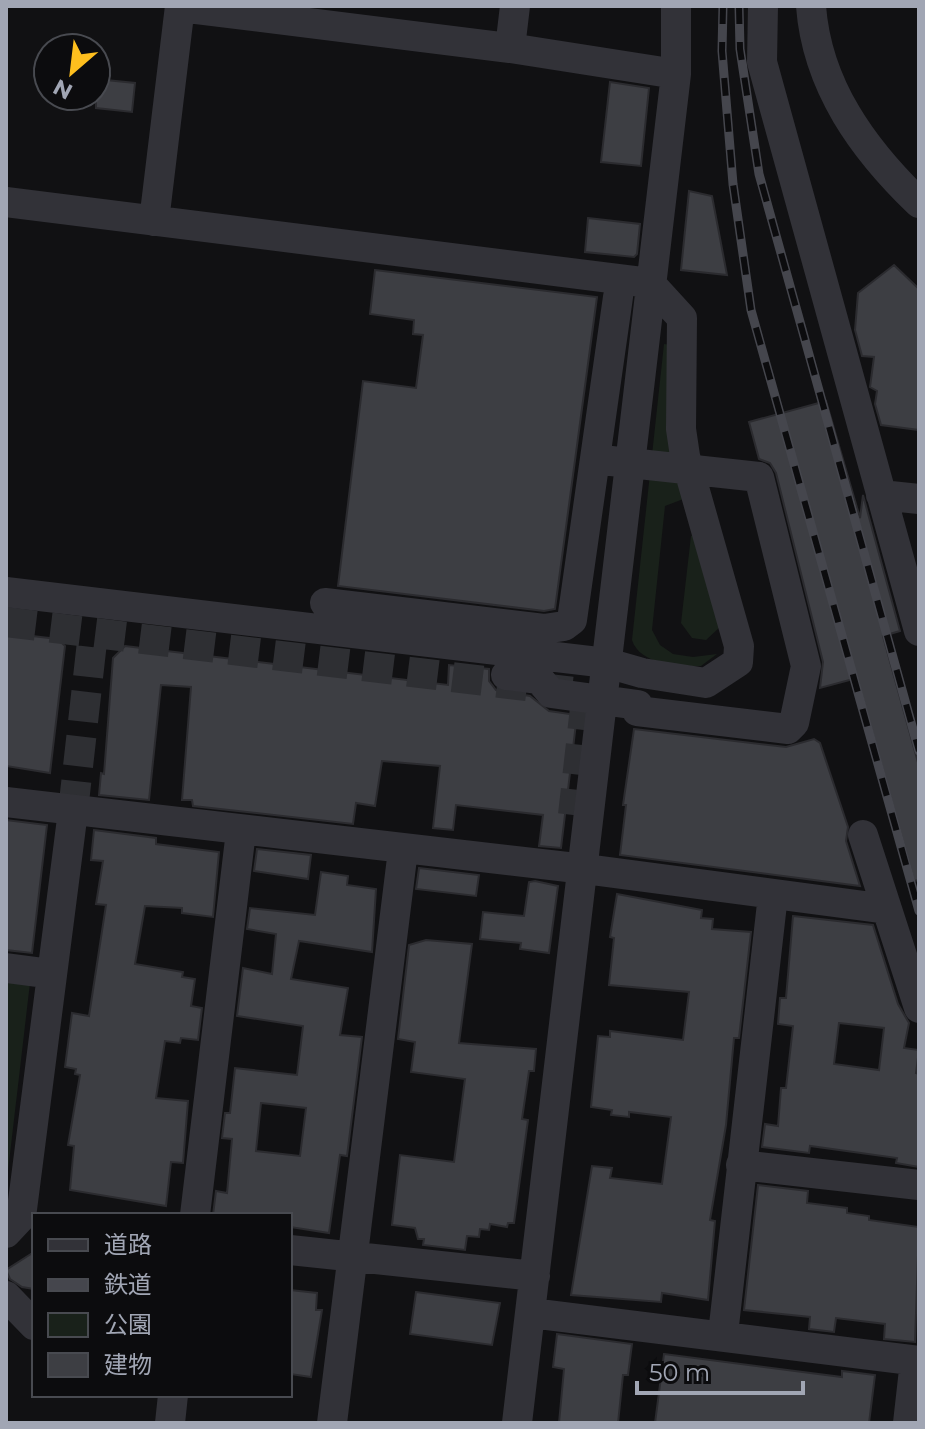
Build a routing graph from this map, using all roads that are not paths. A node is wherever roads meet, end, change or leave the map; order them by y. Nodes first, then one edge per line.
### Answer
1 (515, 6) edge
2 (676, 6) edge
3 (763, 6) edge
4 (811, 6) edge
5 (180, 7) edge
6 (352, 17) edge
7 (510, 48) junction
8 (676, 74) junction
9 (6, 202) edge
10 (919, 203) edge
11 (154, 221) junction
12 (650, 283) junction
13 (618, 297) dead end
14 (602, 460) dead end
15 (881, 495) junction
16 (919, 499) edge
17 (6, 592) edge
18 (325, 603) dead end
19 (919, 631) edge
20 (607, 663) junction
21 (506, 675) dead end
22 (603, 700) junction
23 (6, 802) edge
24 (73, 811) junction
25 (241, 831) junction
26 (863, 835) dead end
27 (403, 850) junction
28 (585, 869) junction
29 (773, 895) junction
30 (887, 909) junction
31 (6, 968) edge
32 (52, 974) junction
33 (919, 1008) edge
34 (741, 1165) junction
35 (919, 1185) edge
36 (195, 1213) edge
37 (20, 1223) edge
38 (292, 1250) edge
39 (352, 1257) junction
40 (535, 1276) junction
41 (6, 1296) edge
42 (531, 1313) junction
43 (32, 1323) edge
44 (723, 1334) junction
45 (917, 1361) edge
46 (173, 1397) edge
47 (170, 1423) edge
48 (332, 1423) edge
49 (517, 1423) edge
50 (908, 1423) edge

1 - 7 street
2 - 8 street
3 - 15 street
4 - 10 street
5 - 6 street
5 - 11 street
6 - 7 street
7 - 8 street
8 - 12 street
9 - 11 street
11 - 12 street
12 - 20 street
12 - 20 street
13 - 18 street
14 - 22 street
15 - 16 street
15 - 19 street
17 - 20 street
20 - 22 street
21 - 22 street
22 - 28 street
23 - 24 street
24 - 25 street
24 - 32 street
25 - 27 street
25 - 36 street
26 - 30 street
27 - 28 street
27 - 39 street
28 - 29 street
28 - 40 street
29 - 30 street
29 - 34 street
30 - 33 street
31 - 32 street
32 - 37 street
34 - 35 street
34 - 44 street
38 - 39 street
39 - 40 street
39 - 48 street
40 - 42 street
41 - 43 street
42 - 44 street
42 - 49 street
44 - 45 street
45 - 50 street
46 - 47 street

